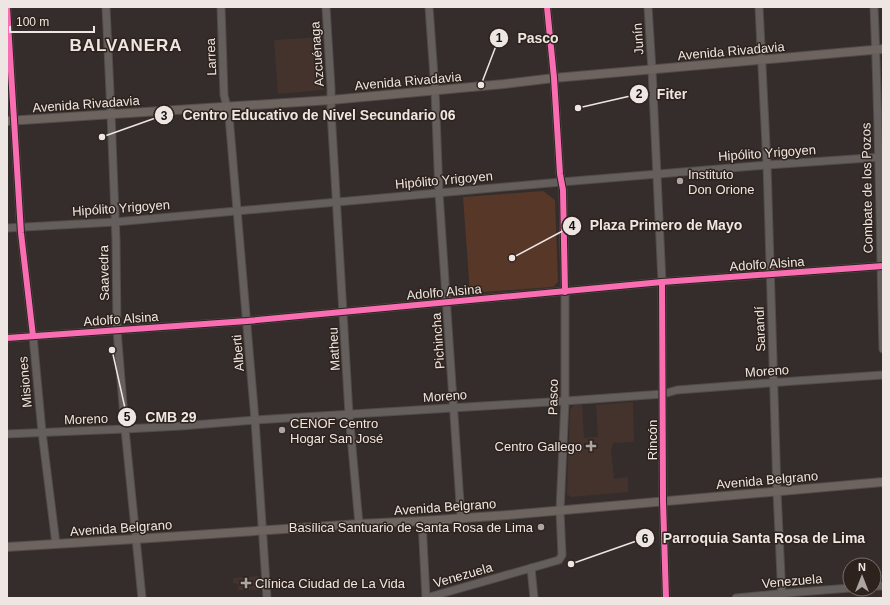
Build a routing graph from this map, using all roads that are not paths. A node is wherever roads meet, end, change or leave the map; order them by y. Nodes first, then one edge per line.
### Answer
1 (7, 7) edge
2 (106, 7) edge
3 (221, 7) edge
4 (326, 7) edge
5 (428, 7) edge
6 (547, 7) edge
7 (648, 7) edge
8 (759, 7) edge
9 (874, 7) edge
10 (879, 50) edge
11 (761, 60) junction
12 (652, 70) junction
13 (554, 78) junction
14 (435, 90) junction
15 (331, 100) junction
16 (227, 106) junction
17 (111, 114) junction
18 (11, 121) edge
19 (881, 157) edge
20 (767, 165) junction
21 (657, 174) junction
22 (561, 182) junction
23 (439, 193) junction
24 (337, 202) junction
25 (238, 211) junction
26 (115, 222) junction
27 (21, 227) junction
28 (7, 228) edge
29 (882, 266) edge
30 (770, 275) junction
31 (662, 282) junction
32 (565, 292) junction
33 (447, 302) junction
34 (343, 312) junction
35 (247, 321) junction
36 (117, 330) junction
37 (33, 336) junction
38 (7, 338) edge
39 (883, 349) edge
40 (883, 376) edge
41 (774, 382) junction
42 (663, 394) junction
43 (565, 401) junction
44 (454, 408) junction
45 (349, 414) junction
46 (255, 420) junction
47 (125, 429) junction
48 (42, 432) junction
49 (7, 434) edge
50 (883, 482) edge
51 (777, 492) junction
52 (663, 501) junction
53 (560, 511) junction
54 (461, 518) junction
55 (422, 521) junction
56 (359, 524) junction
57 (262, 530) junction
58 (136, 539) junction
59 (56, 544) junction
60 (7, 547) edge
61 (531, 568) junction
62 (842, 589) edge
63 (782, 596) edge
64 (142, 598) edge
65 (267, 598) edge
66 (426, 598) edge
67 (534, 598) edge
68 (666, 598) edge
69 (736, 598) edge

1 - 18 street, Misiones
2 - 17 street, Saavedra
3 - 16 street, Larrea
4 - 15 street, Azcuénaga
5 - 14 street, Pichincha
6 - 13 street, Pasco
7 - 12 street, Junín
8 - 11 street, Sarandí
9 - 10 street, Combate de los Pozos
10 - 11 main road, Avenida Rivadavia
10 - 19 street, Combate de los Pozos
11 - 12 main road, Avenida Rivadavia
11 - 20 street, Sarandí
12 - 13 main road, Avenida Rivadavia
12 - 21 street, Rincón
13 - 14 main road, Avenida Rivadavia
13 - 22 street, Pasco
14 - 15 main road, Avenida Rivadavia
14 - 23 street, Pichincha
15 - 16 main road, Avenida Rivadavia
15 - 24 street, Matheu
16 - 17 main road, Avenida Rivadavia
16 - 25 street, Alberti
17 - 18 main road, Avenida Rivadavia
17 - 26 street, Saavedra
18 - 27 street, Misiones
19 - 20 street, Hipólito Yrigoyen
19 - 29 street, Combate de los Pozos
20 - 21 street, Hipólito Yrigoyen
20 - 30 street, Sarandí
21 - 22 street, Hipólito Yrigoyen
21 - 31 street, Rincón
22 - 23 street, Hipólito Yrigoyen
22 - 32 street, Pasco
23 - 24 street, Hipólito Yrigoyen
23 - 33 street, Pichincha
24 - 25 street, Hipólito Yrigoyen
24 - 34 street, Matheu
25 - 26 street, Hipólito Yrigoyen
25 - 35 street, Alberti
26 - 27 street, Hipólito Yrigoyen
26 - 36 street, Saavedra
27 - 28 street, Hipólito Yrigoyen
27 - 37 street, Misiones
29 - 30 street, Adolfo Alsina
29 - 39 street, Combate de los Pozos
30 - 31 street, Adolfo Alsina
30 - 41 street, Sarandí
31 - 32 street, Adolfo Alsina
31 - 42 street, Rincón
32 - 33 street, Adolfo Alsina
32 - 43 street, Pasco
33 - 34 street, Adolfo Alsina
33 - 44 street, Pichincha
34 - 35 street, Adolfo Alsina
34 - 45 street, Matheu
35 - 36 street, Adolfo Alsina
35 - 46 street, Alberti
36 - 37 street, Adolfo Alsina
36 - 47 street, Saavedra
37 - 38 street, Adolfo Alsina
37 - 48 street, Misiones
40 - 41 street, Moreno
41 - 42 street, Moreno
41 - 51 street, Sarandí
42 - 43 street, Moreno
42 - 52 street, Rincón
43 - 44 street, Moreno
43 - 53 street, Pasco
44 - 45 street, Moreno
44 - 54 street, Pichincha
45 - 46 street, Moreno
45 - 56 street, Matheu
46 - 47 street, Moreno
46 - 57 street, Alberti
47 - 48 street, Moreno
47 - 58 street, Saavedra
48 - 49 street, Moreno
48 - 59 street, Misiones
50 - 51 main road, Avenida Belgrano
51 - 52 main road, Avenida Belgrano
51 - 63 street, Sarandí
52 - 53 main road, Avenida Belgrano
52 - 68 street, Rincón
53 - 54 main road, Avenida Belgrano
53 - 61 street, Pasco
54 - 55 main road, Avenida Belgrano
55 - 56 main road, Avenida Belgrano
55 - 66 street
56 - 57 main road, Avenida Belgrano
57 - 58 main road, Avenida Belgrano
57 - 65 street, Alberti
58 - 59 main road, Avenida Belgrano
58 - 64 street, Saavedra
59 - 60 main road, Avenida Belgrano
61 - 66 street, Venezuela
61 - 67 street
62 - 63 street, Venezuela
63 - 69 street, Venezuela

